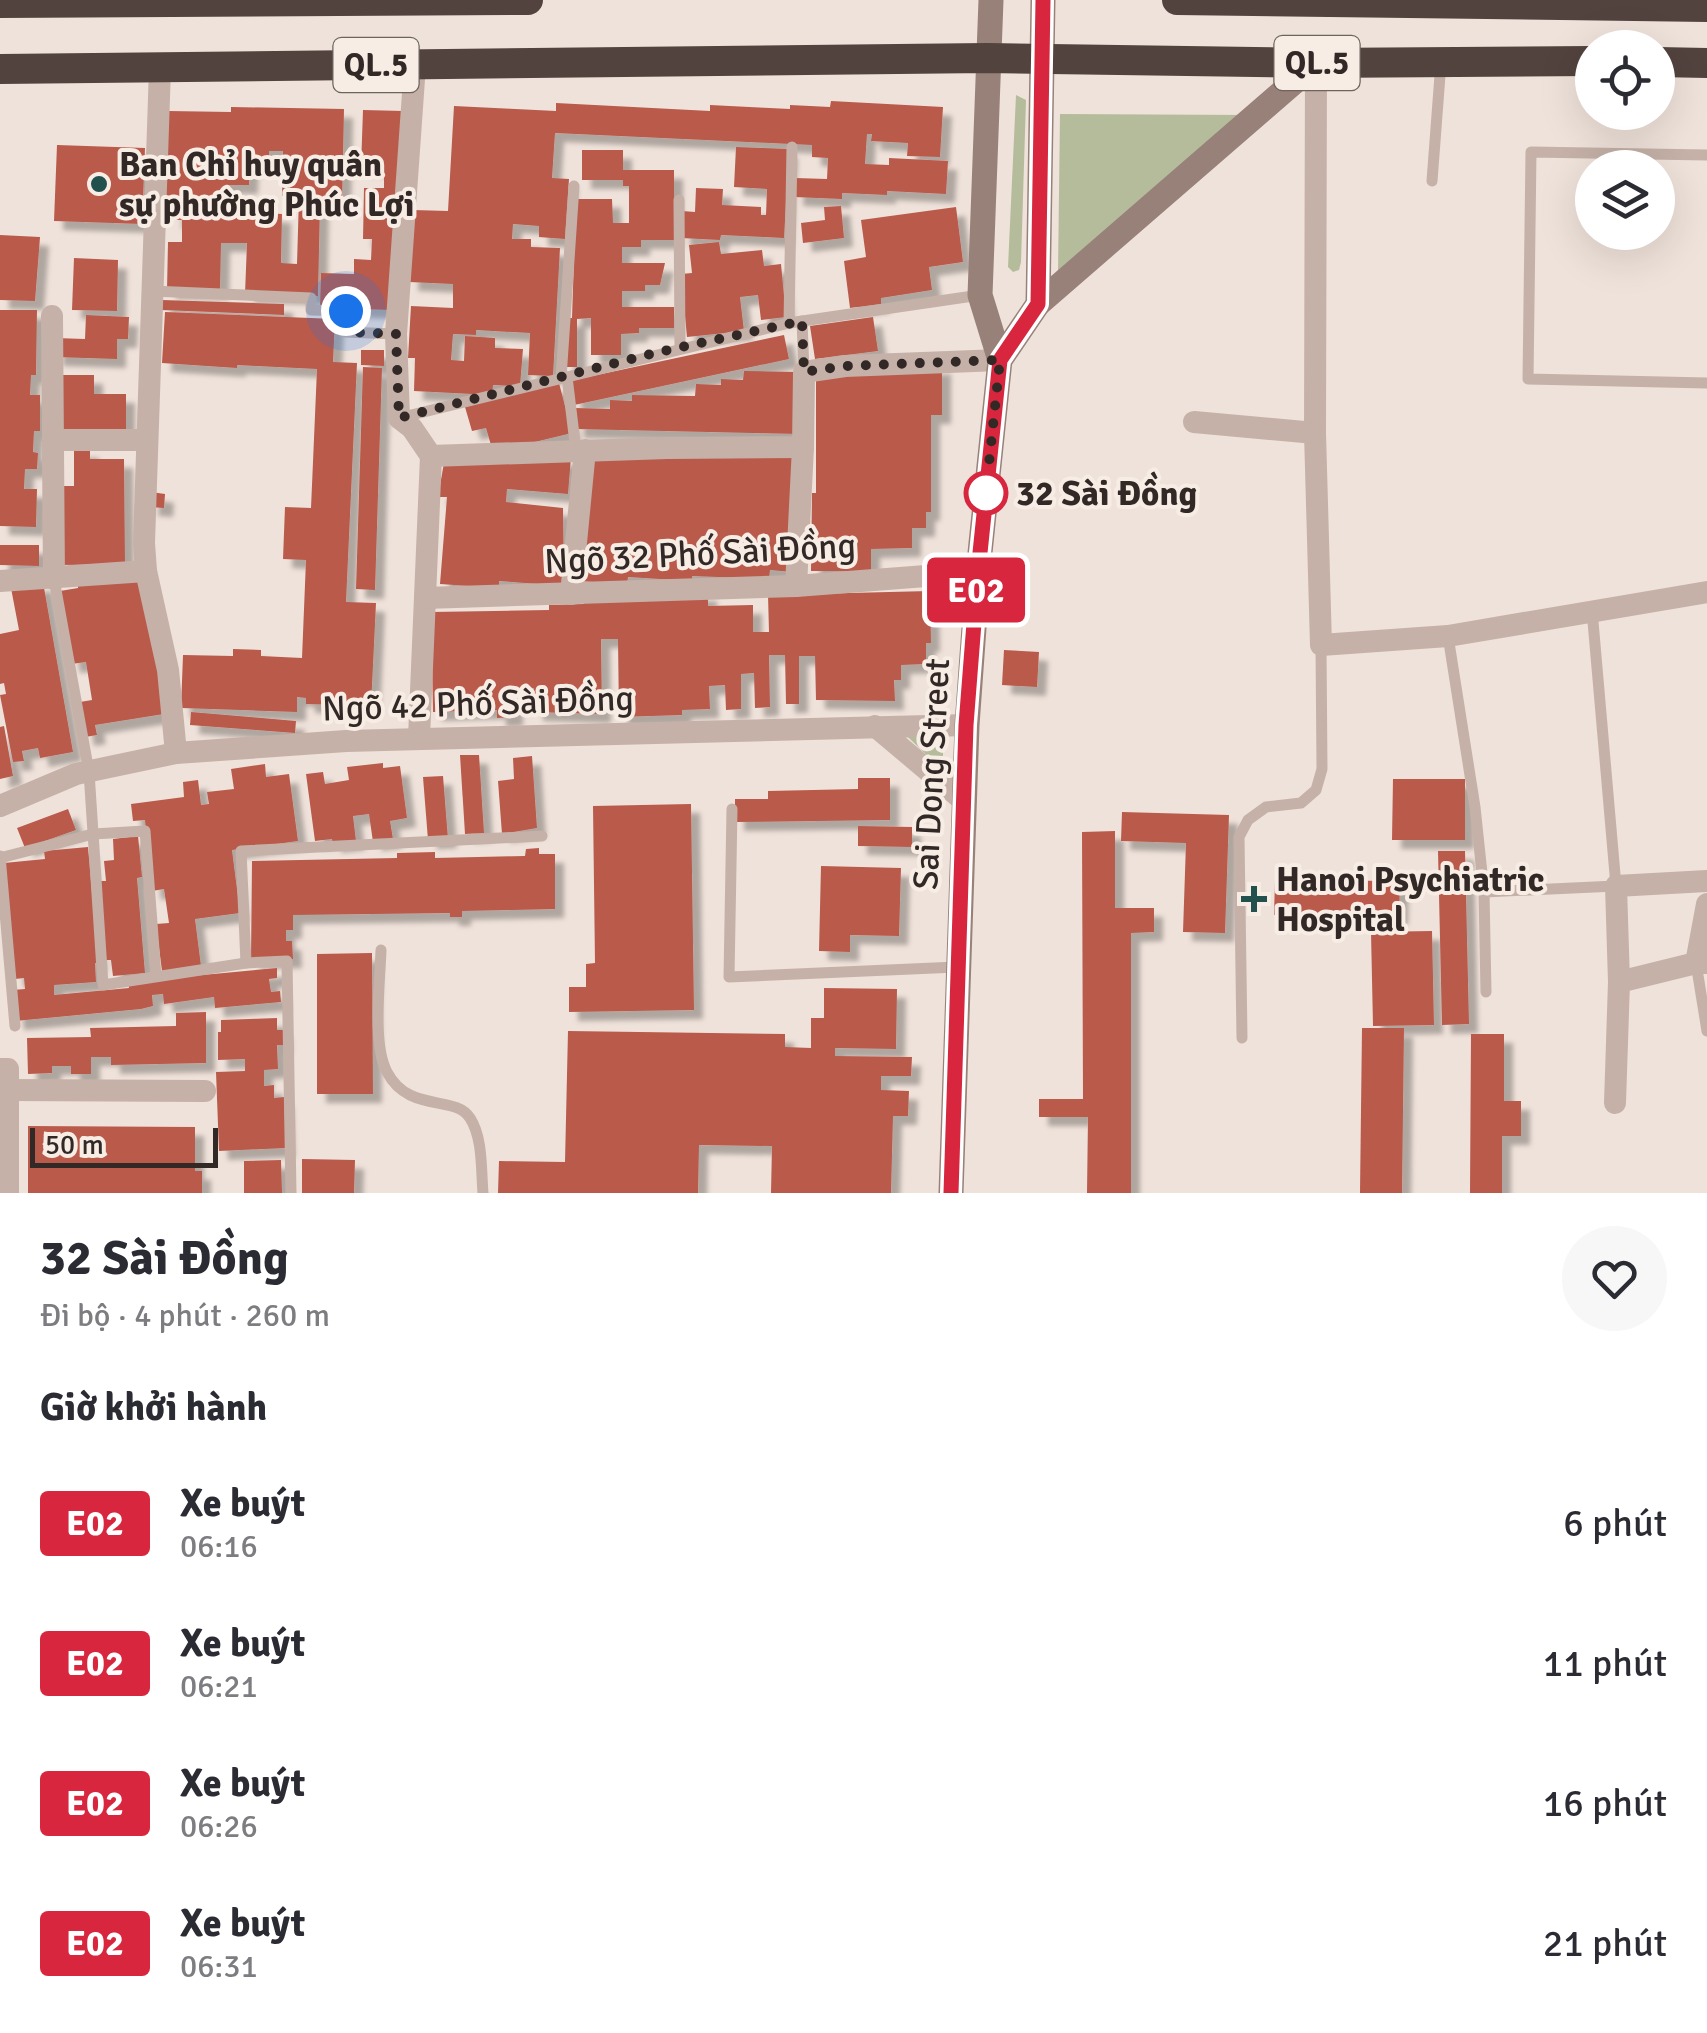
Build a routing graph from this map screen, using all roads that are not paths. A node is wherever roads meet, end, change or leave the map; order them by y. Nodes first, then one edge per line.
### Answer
1 (471, 0) edge
2 (528, 0) edge
3 (991, 0) edge
4 (1042, 0) edge
5 (1177, 0) edge
6 (0, 4) edge
7 (1498, 5) junction
8 (1707, 7) edge
9 (988, 58) junction
10 (1041, 58) junction
11 (1496, 59) junction
12 (1575, 61) edge
13 (1316, 62) junction
14 (1441, 62) junction
15 (1675, 62) edge
16 (1707, 63) edge
17 (415, 65) junction
18 (160, 68) junction
19 (0, 69) edge
20 (792, 147) dead end
21 (1707, 154) edge
22 (1432, 181) dead end
23 (574, 186) dead end
24 (679, 200) dead end
25 (152, 291) junction
26 (980, 295) junction
27 (1038, 304) junction
28 (52, 316) dead end
29 (796, 322) junction
30 (396, 334) junction
31 (680, 348) junction
32 (1000, 360) junction
33 (804, 372) junction
34 (564, 378) junction
35 (1707, 383) edge
36 (399, 418) junction
37 (1194, 422) dead end
38 (1316, 433) junction
39 (53, 440) junction
40 (147, 440) junction
41 (804, 447) junction
42 (580, 450) junction
43 (431, 456) junction
44 (146, 571) junction
45 (978, 572) junction
46 (54, 579) junction
47 (0, 581) edge
48 (796, 586) junction
49 (1707, 592) edge
50 (571, 594) junction
51 (425, 598) junction
52 (1592, 610) junction
53 (1448, 636) junction
54 (1321, 645) junction
55 (966, 725) junction
56 (875, 726) junction
57 (419, 738) junction
58 (176, 753) junction
59 (89, 772) junction
60 (964, 801) junction
61 (0, 806) edge
62 (732, 809) dead end
63 (93, 834) junction
64 (542, 836) dead end
65 (0, 857) edge
66 (1707, 880) edge
67 (1616, 886) junction
68 (1484, 892) junction
69 (1707, 904) edge
70 (380, 950) dead end
71 (246, 962) junction
72 (1701, 963) edge
73 (957, 968) junction
74 (156, 976) junction
75 (1619, 982) junction
76 (1486, 992) dead end
77 (14, 1026) dead end
78 (1707, 1031) edge
79 (1242, 1038) dead end
80 (4, 1079) edge
81 (205, 1091) dead end
82 (1615, 1103) dead end
83 (8, 1193) edge
84 (291, 1193) edge
85 (483, 1193) edge
86 (951, 1193) edge

1 - 2 highway, QL.5
1 - 6 highway, QL.5
3 - 9 street, Sai Dong Street
4 - 10 street
5 - 7 highway, QL.5
7 - 8 highway, QL.5
7 - 11 highway
9 - 10 highway, QL.5
9 - 17 highway, QL.5
9 - 26 street, Sai Dong Street
10 - 13 highway, QL.5
10 - 27 street
11 - 12 highway, QL.5
11 - 14 highway, QL.5
13 - 14 highway, QL.5
13 - 27 street, Sai Dong Street
13 - 38 street
14 - 22 lane
15 - 16 highway
17 - 18 highway, QL.5
17 - 30 street
18 - 19 highway, QL.5
18 - 25 street
20 - 29 lane
21 - 35 lane
23 - 34 lane
24 - 31 lane
25 - 30 lane
25 - 40 street
26 - 29 lane
26 - 32 street, Sai Dong Street
27 - 32 street, Sai Dong Street
28 - 39 street
29 - 31 lane
29 - 33 lane
30 - 36 street
31 - 34 lane
32 - 33 street
32 - 45 street, Sai Dong Street
33 - 41 street
34 - 36 lane
34 - 42 lane
36 - 43 street
37 - 38 street
38 - 54 street
39 - 40 street
39 - 46 street
40 - 44 street
41 - 42 street
41 - 48 street
42 - 43 street
42 - 50 street
43 - 51 street
44 - 46 street
44 - 58 street
45 - 48 street, Ngõ 32 Phố Sài Đồng
45 - 55 street, Sai Dong Street
46 - 47 street
46 - 59 lane
48 - 50 street, Ngõ 32 Phố Sài Đồng
49 - 52 street
50 - 51 street, Ngõ 32 Phố Sài Đồng
51 - 57 street
52 - 53 street
52 - 67 lane
53 - 54 street
53 - 68 lane
54 - 79 lane
55 - 56 street, Ngõ 42 Phố Sài Đồng
55 - 60 street, Sai Dong Street
56 - 57 street, Ngõ 42 Phố Sài Đồng
56 - 60 street
57 - 58 street, Ngõ 42 Phố Sài Đồng
58 - 59 street, Ngõ 42 Phố Sài Đồng
59 - 61 street, Ngõ 42 Phố Sài Đồng
59 - 63 lane
60 - 73 street, Sai Dong Street
62 - 73 lane
63 - 65 lane
63 - 74 lane
63 - 74 lane
64 - 71 lane
65 - 77 lane
66 - 67 street
67 - 68 lane
67 - 75 street
68 - 76 lane
69 - 72 street
70 - 85 lane
71 - 74 lane
71 - 84 lane
72 - 75 street
72 - 78 lane
73 - 86 street, Sai Dong Street
75 - 82 street
80 - 81 street
80 - 83 street

